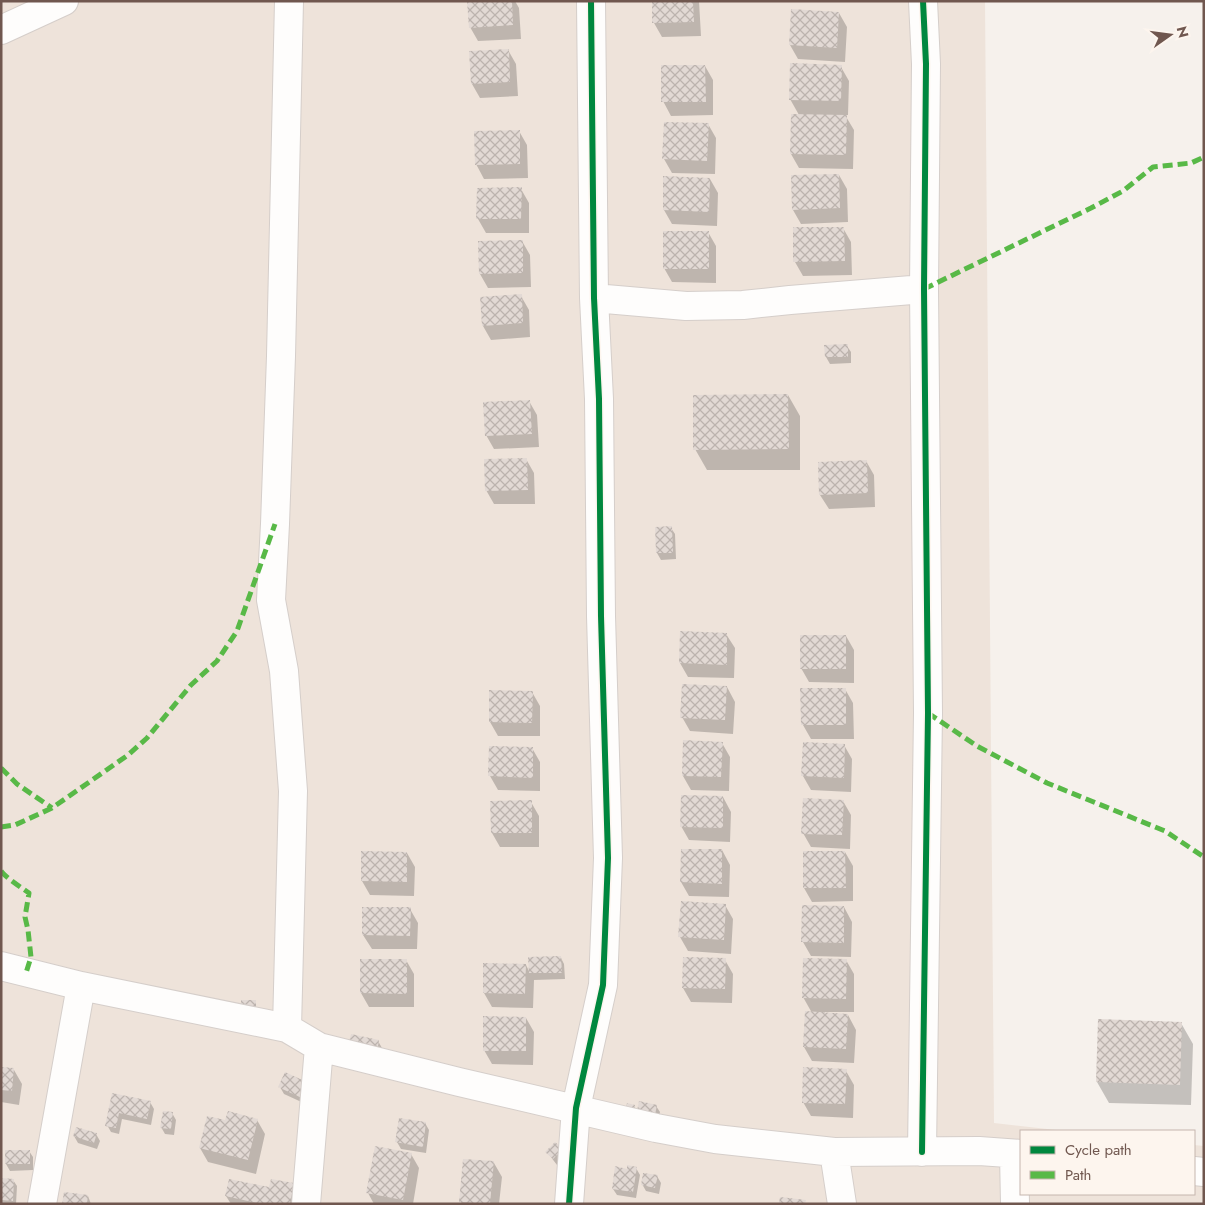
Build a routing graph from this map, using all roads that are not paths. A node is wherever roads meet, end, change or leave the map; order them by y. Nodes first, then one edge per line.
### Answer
1 (64, 1) edge
2 (289, 1) edge
3 (591, 1) edge
4 (923, 1) edge
5 (1, 30) edge
6 (924, 289) junction
7 (594, 298) junction
8 (1, 966) edge
9 (81, 986) junction
10 (287, 1028) junction
11 (320, 1047) junction
12 (576, 1108) junction
13 (834, 1152) junction
14 (922, 1152) junction
15 (1018, 1154) edge
16 (42, 1204) edge
17 (306, 1204) edge
18 (569, 1204) edge
19 (842, 1204) edge
20 (1015, 1204) edge

1 - 5 street
2 - 10 street
3 - 7 street
4 - 6 street
6 - 7 street
6 - 14 street
7 - 12 street
8 - 9 street
9 - 10 street
9 - 16 street
10 - 11 street
11 - 12 street
11 - 17 street
12 - 13 street
12 - 18 street
13 - 14 street
13 - 19 street
14 - 15 street
15 - 20 street

